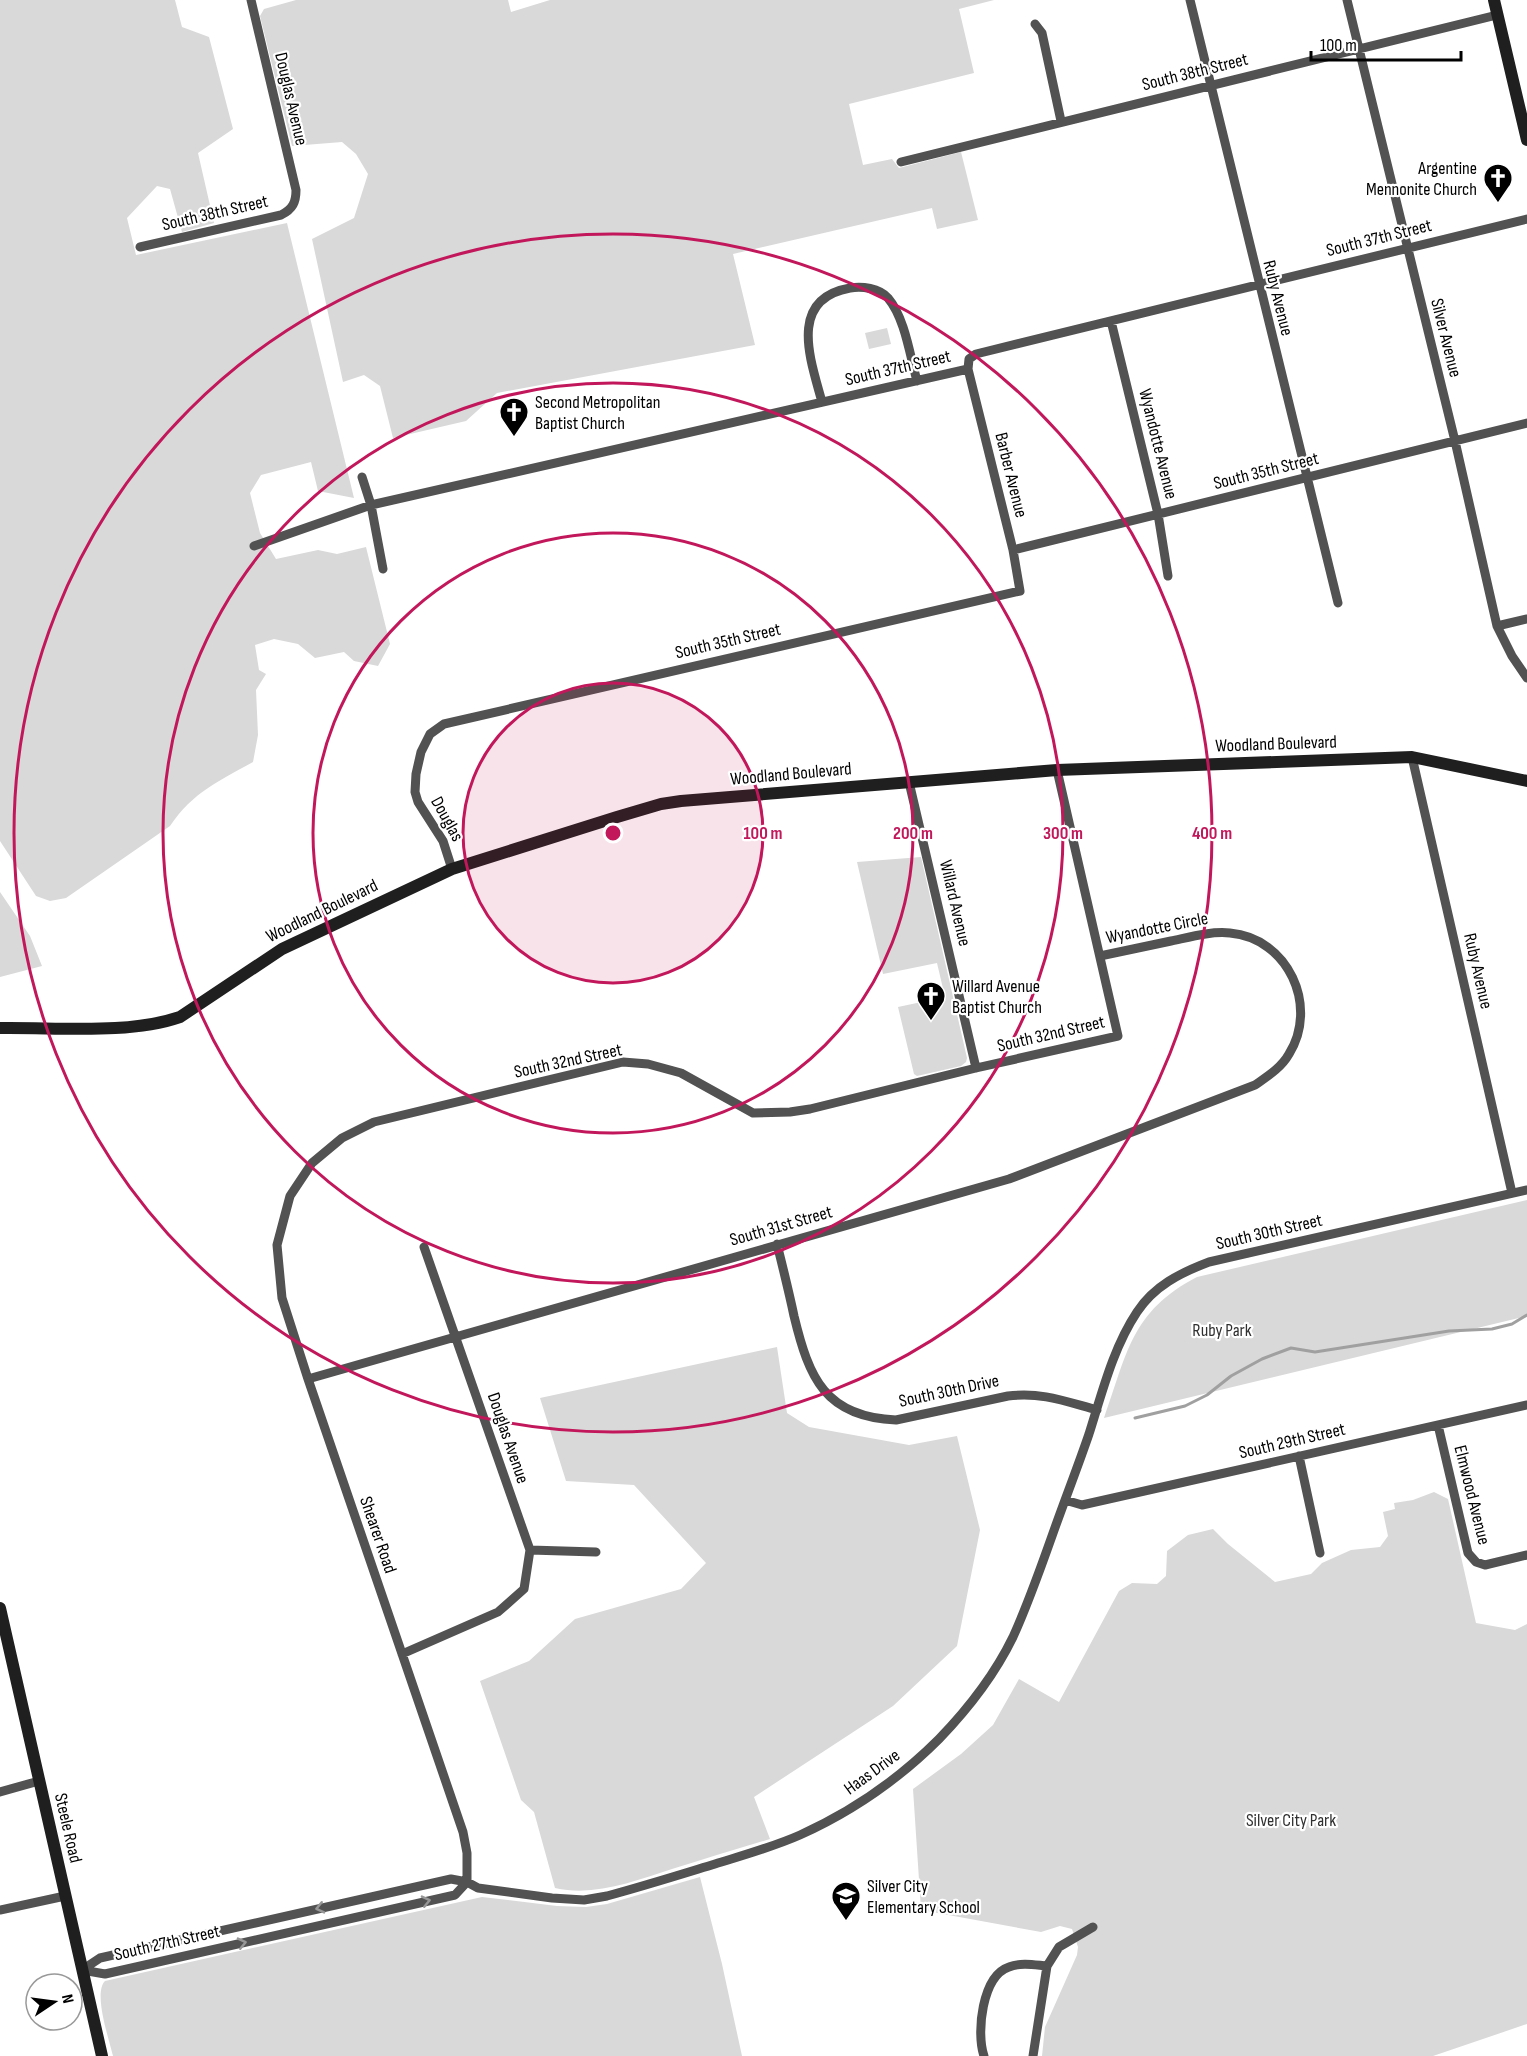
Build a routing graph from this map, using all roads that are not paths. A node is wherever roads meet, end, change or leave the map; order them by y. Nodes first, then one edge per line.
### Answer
1 (251, 0) edge
2 (1190, 0) edge
3 (1347, 0) edge
4 (1494, 0) edge
5 (1497, 15) junction
6 (1035, 24) dead end
7 (1359, 48) junction
8 (1209, 85) junction
9 (1061, 121) junction
10 (1527, 141) edge
11 (901, 162) dead end
12 (294, 205) joint
13 (1527, 219) edge
14 (141, 247) dead end
15 (1407, 248) junction
16 (1258, 285) junction
17 (1111, 321) junction
18 (968, 369) junction
19 (916, 381) junction
20 (822, 402) junction
21 (1527, 423) edge
22 (1455, 441) junction
23 (362, 477) dead end
24 (1306, 478) junction
25 (371, 505) junction
26 (1158, 514) junction
27 (254, 546) dead end
28 (1013, 550) junction
29 (383, 568) dead end
30 (1168, 576) dead end
31 (1020, 591) joint
32 (1338, 603) dead end
33 (1527, 619) edge
34 (1497, 626) junction
35 (1527, 678) edge
36 (444, 724) joint
37 (1412, 757) junction
38 (1057, 770) junction
39 (1527, 781) edge
40 (909, 782) junction
41 (452, 869) junction
42 (1100, 956) junction
43 (0, 1028) edge
44 (976, 1068) junction
45 (1256, 1085) joint
46 (1527, 1190) edge
47 (1512, 1193) junction
48 (290, 1196) joint
49 (777, 1244) junction
50 (424, 1248) dead end
51 (455, 1336) junction
52 (308, 1379) junction
53 (1527, 1406) edge
54 (1096, 1410) junction
55 (1438, 1425) junction
56 (1299, 1456) junction
57 (1065, 1500) junction
58 (530, 1550) junction
59 (596, 1552) dead end
60 (1320, 1553) dead end
61 (1527, 1555) edge
62 (0, 1608) edge
63 (402, 1654) junction
64 (39, 1781) junction
65 (0, 1792) edge
66 (467, 1882) junction
67 (65, 1896) junction
68 (377, 1896) joint
69 (0, 1910) edge
70 (1093, 1927) dead end
71 (1047, 1966) junction
72 (82, 1970) junction
73 (102, 2056) edge
74 (984, 2056) edge
75 (1033, 2056) edge

1 - 12 street, Douglas Avenue
2 - 8 street, Ruby Avenue
3 - 7 street, Silver Avenue
4 - 5 street
5 - 7 street, South 38th Street
5 - 10 street
6 - 9 street
7 - 8 street, South 38th Street
7 - 15 street, Silver Avenue
8 - 9 street, South 38th Street
8 - 16 street, Ruby Avenue
9 - 11 street, South 38th Street
12 - 14 street, South 38th Street
13 - 15 street, South 37th Street
15 - 16 street, South 37th Street
15 - 22 street, Silver Avenue
16 - 17 street, South 37th Street
16 - 24 street, Ruby Avenue
17 - 18 street, South 37th Street
17 - 26 street, Wyandotte Avenue
18 - 19 street, South 37th Street
18 - 28 street, Barber Avenue
19 - 20 street, South 37th Street
19 - 20 street
20 - 25 street, South 37th Street
21 - 22 street, South 35th Street
22 - 24 street, South 35th Street
22 - 34 street, Silver Avenue
23 - 25 street
24 - 26 street, South 35th Street
24 - 32 street, Ruby Avenue
25 - 27 street, South 37th Street
25 - 29 street
26 - 28 street, South 35th Street
26 - 30 street, Wyandotte Avenue
28 - 31 street, Barber Avenue
31 - 36 street, South 35th Street
33 - 34 street
34 - 35 street, Silver Avenue
36 - 41 street, Douglas
37 - 38 street, Woodland Boulevard
37 - 39 street, Woodland Boulevard
37 - 47 street, Ruby Avenue
38 - 40 street, Woodland Boulevard
38 - 42 street
40 - 41 street, Woodland Boulevard
40 - 44 street, Willard Avenue
41 - 43 street, Woodland Boulevard
42 - 44 street, South 32nd Street
42 - 45 street, Wyandotte Circle
44 - 48 street, South 32nd Street
45 - 49 street, South 31st Street
46 - 47 street, South 30th Street
47 - 54 street, South 30th Street
48 - 52 street, Shearer Road
49 - 51 street, South 31st Street
49 - 54 street, South 30th Drive
50 - 51 street, Douglas Avenue
51 - 52 street, South 31st Street
51 - 58 street, Douglas Avenue
52 - 63 street, Shearer Road
53 - 55 street, South 29th Street
54 - 57 street, Haas Drive
55 - 56 street, South 29th Street
55 - 61 street, Elmwood Avenue
56 - 57 street, South 29th Street
56 - 60 street
57 - 66 street, Haas Drive
58 - 59 street
58 - 63 street
62 - 64 street, Steele Road
63 - 66 street, Shearer Road
64 - 65 street
64 - 67 street, Steele Road
66 - 68 street, Haas Drive
72 -> 66 street, South 27th Street
67 - 69 street
67 - 72 street, Steele Road
68 -> 72 street, South 27th Street
70 - 71 street
71 - 74 street
71 - 75 street
72 - 73 street, Steele Road

